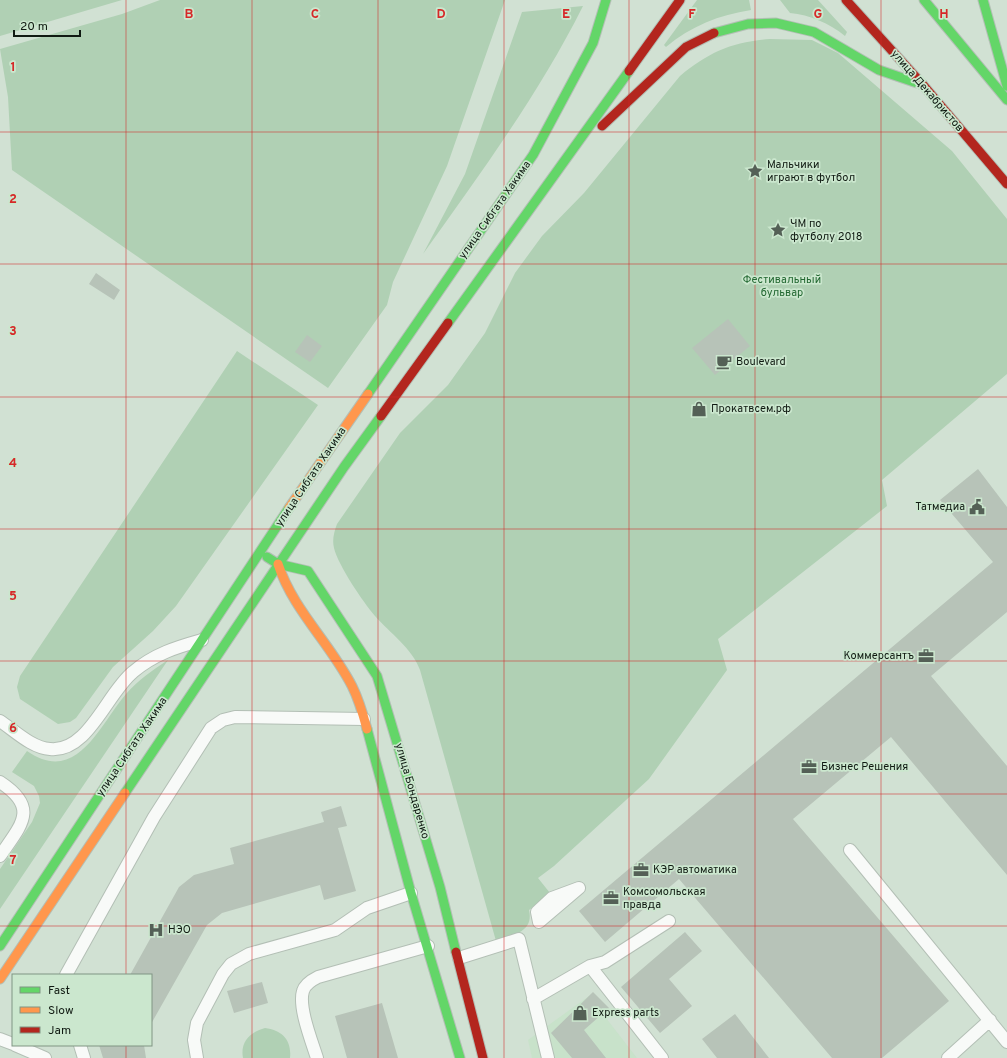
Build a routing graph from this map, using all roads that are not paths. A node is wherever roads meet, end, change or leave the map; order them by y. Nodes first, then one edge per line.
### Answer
1 (606, 0) edge
2 (680, 0) edge
3 (846, 0) edge
4 (924, 0) edge
5 (983, 0) edge
6 (923, 85) junction
7 (1007, 86) edge
8 (1007, 100) edge
9 (562, 164) junction
10 (1007, 184) edge
11 (261, 553) junction
12 (278, 564) junction
13 (203, 640) junction
14 (364, 719) junction
15 (0, 721) edge
16 (1, 782) edge
17 (850, 850) dead end
18 (0, 856) edge
19 (411, 893) junction
20 (669, 921) dead end
21 (0, 946) edge
22 (428, 946) junction
23 (460, 958) junction
24 (590, 966) junction
25 (67, 974) edge
26 (0, 979) edge
27 (533, 998) junction
28 (990, 1020) junction
29 (0, 1039) edge
30 (1007, 1042) edge
31 (12, 1044) edge
32 (16, 1046) edge
33 (80, 1046) edge
34 (45, 1058) edge
35 (84, 1058) edge
36 (197, 1058) edge
37 (317, 1058) edge
38 (460, 1058) edge
39 (483, 1058) edge
40 (548, 1058) edge
41 (662, 1058) edge
42 (948, 1058) edge

1 - 11 main road, улица Сибгата Хакима
2 - 9 main road, улица Сибгата Хакима
3 - 6 main road, улица Декабристов
4 - 8 main road
5 - 7 main road
6 - 9 main road, улица Сибгата Хакима
6 - 10 main road, улица Декабристов
9 - 12 main road, улица Сибгата Хакима
11 - 12 main road, улица Бондаренко
11 - 13 main road, улица Сибгата Хакима
12 - 14 main road
12 - 23 main road, улица Бондаренко
12 - 26 main road, улица Сибгата Хакима
13 - 15 lane
13 - 21 main road, улица Сибгата Хакима
14 - 19 main road
14 - 25 lane
16 - 18 lane
17 - 28 lane
19 - 22 main road
19 - 36 lane
20 - 24 lane
22 - 37 lane
22 - 38 main road
23 - 27 lane
23 - 39 main road, улица Бондаренко
24 - 27 lane
24 - 41 lane
27 - 40 lane
28 - 30 lane
28 - 42 lane
29 - 31 lane
32 - 34 lane
33 - 35 lane

